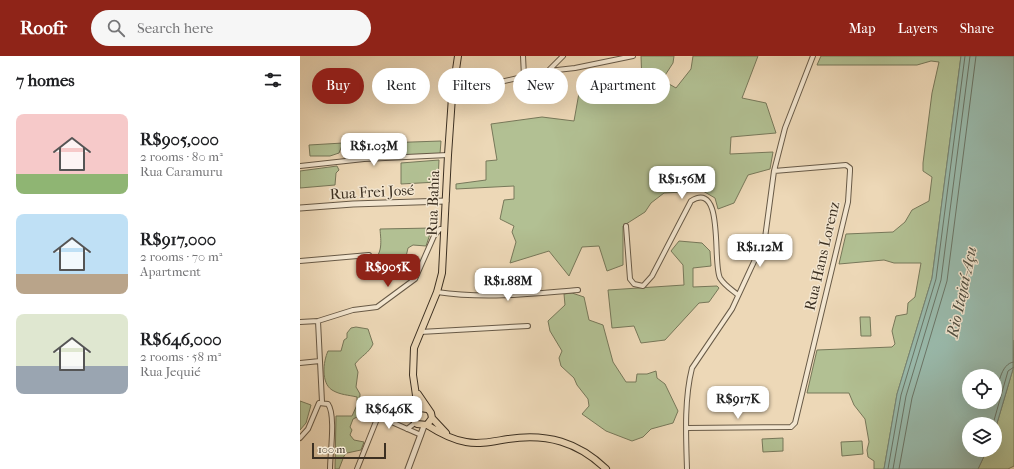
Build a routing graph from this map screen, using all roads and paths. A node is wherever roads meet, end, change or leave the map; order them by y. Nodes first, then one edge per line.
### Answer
1 (523, 56) edge
2 (563, 56) edge
3 (633, 56) edge
4 (812, 56) edge
5 (458, 57) edge
6 (524, 68) edge
7 (551, 68) edge
8 (568, 69) edge
9 (448, 155) junction
10 (300, 166) edge
11 (774, 171) junction
12 (446, 201) junction
13 (300, 208) edge
14 (626, 226) dead end
15 (445, 229) junction
16 (369, 255) dead end
17 (300, 260) edge
18 (578, 290) dead end
19 (437, 292) junction
20 (738, 295) junction
21 (318, 321) junction
22 (300, 322) edge
23 (528, 326) dead end
24 (419, 332) junction
25 (320, 362) junction
26 (300, 363) edge
27 (416, 391) junction
28 (385, 399) dead end
29 (322, 402) junction
30 (418, 409) junction
31 (427, 409) junction
32 (378, 416) junction
33 (432, 418) junction
34 (416, 423) junction
35 (425, 426) junction
36 (687, 428) junction
37 (407, 429) junction
38 (421, 435) junction
39 (450, 436) junction
40 (300, 438) edge
41 (598, 462) junction
42 (330, 469) edge
43 (357, 469) edge
44 (408, 469) edge
45 (600, 469) edge
46 (606, 469) edge
47 (687, 469) edge

1 - 6 street
2 - 7 street
3 - 8 street
4 - 11 street
5 - 9 main road, Rua Bahia
9 - 10 street
9 - 12 main road, Rua Bahia
11 - 20 street
11 - 36 street, Rua Hans Lorenz
12 - 13 street, Rua Frei José
12 - 15 main road, Rua Bahia
14 - 20 street
15 - 19 main road, Rua Bahia
15 - 21 street
16 - 17 street
18 - 19 street
19 - 24 main road, Rua Bahia
20 - 36 street
21 - 22 street
21 - 25 street
23 - 24 street
24 - 27 main road, Rua Bahia
25 - 26 street
25 - 29 street
27 - 30 main road, Rua Bahia
27 - 31 main road, Rua Bahia
28 - 32 street
29 - 40 street
29 - 42 street
30 - 31 main road
30 - 34 main road
31 - 33 main road
32 - 37 street
32 - 43 street
33 - 35 main road
33 - 39 main road
34 - 35 main road
34 - 37 street
34 - 38 street
35 - 38 street
35 - 39 main road
36 - 47 street
37 - 38 street
38 - 44 street
39 - 41 main road
41 - 45 main road
41 - 46 main road

